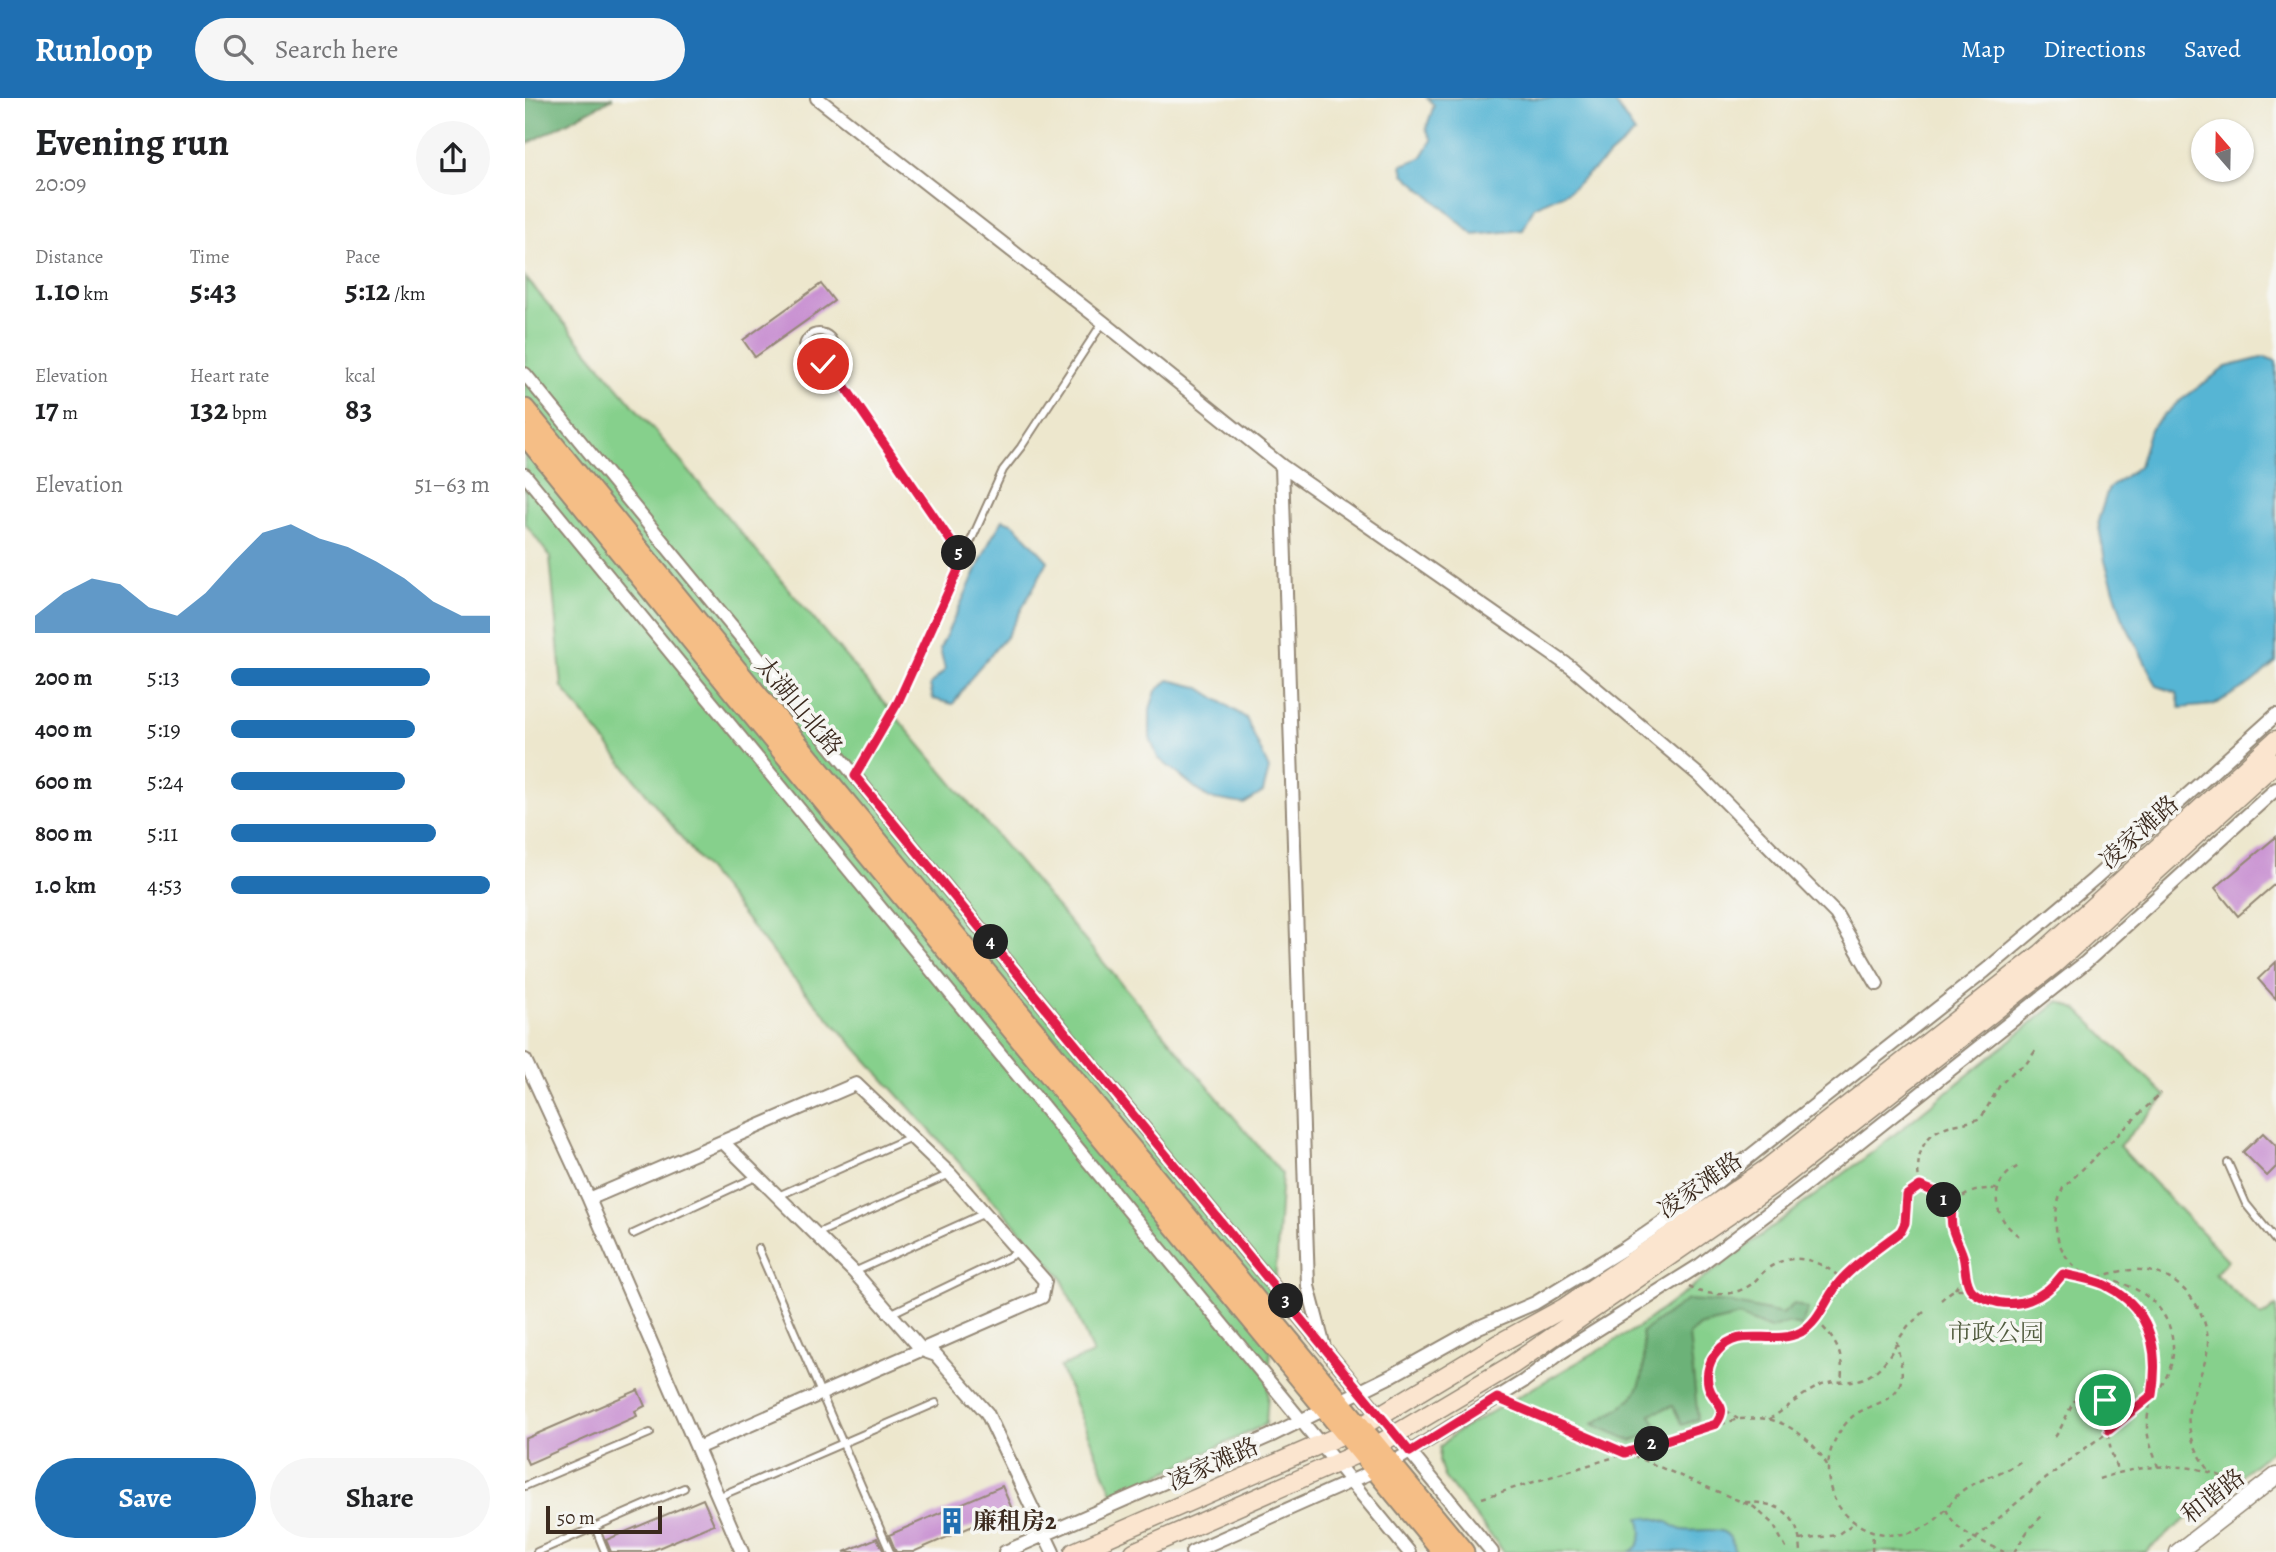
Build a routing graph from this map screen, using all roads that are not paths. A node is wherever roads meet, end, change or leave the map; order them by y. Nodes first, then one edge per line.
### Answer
1 (817, 98) edge
2 (1103, 322) junction
3 (828, 362) junction
4 (525, 374) edge
5 (525, 409) edge
6 (525, 435) edge
7 (1282, 466) junction
8 (525, 475) edge
9 (963, 559) junction
10 (2276, 715) edge
11 (2276, 740) edge
12 (2276, 762) edge
13 (855, 776) junction
14 (2276, 789) edge
15 (1877, 984) dead end
16 (525, 1060) edge
17 (911, 1137) junction
18 (723, 1142) junction
19 (2228, 1163) dead end
20 (950, 1174) junction
21 (758, 1177) junction
22 (778, 1196) junction
23 (589, 1199) junction
24 (985, 1213) junction
25 (633, 1234) dead end
26 (816, 1234) junction
27 (2276, 1241) edge
28 (758, 1248) dead end
29 (1019, 1252) junction
30 (854, 1272) junction
31 (890, 1314) junction
32 (1324, 1347) junction
33 (922, 1350) junction
34 (1360, 1391) junction
35 (821, 1392) junction
36 (936, 1403) dead end
37 (1334, 1404) junction
38 (1380, 1415) junction
39 (1300, 1421) junction
40 (1354, 1429) junction
41 (650, 1433) dead end
42 (1396, 1434) junction
43 (843, 1444) junction
44 (1319, 1444) junction
45 (697, 1448) junction
46 (1370, 1448) junction
47 (1410, 1452) junction
48 (1335, 1464) junction
49 (1385, 1467) junction
50 (2276, 1476) edge
51 (1351, 1482) junction
52 (525, 1486) edge
53 (684, 1488) dead end
54 (718, 1497) junction
55 (595, 1527) junction
56 (1046, 1534) junction
57 (537, 1552) edge
58 (605, 1552) edge
59 (742, 1552) edge
60 (890, 1552) edge
61 (1005, 1552) edge
62 (1053, 1552) edge
63 (1074, 1552) edge
64 (1134, 1552) edge
65 (1192, 1552) edge
66 (1409, 1552) edge
67 (1443, 1552) edge
68 (1464, 1552) edge
69 (1492, 1552) edge
70 (2179, 1552) edge

1 - 2 street
2 - 7 street
2 - 9 lane
3 - 3 lane
3 - 9 lane
4 - 13 street
5 - 37 main road, 太湖山北路
6 - 37 main road, 太湖山北路
7 - 15 street
7 - 32 street
8 - 39 street
9 - 13 lane
10 - 34 street
11 - 38 main road, 凌家滩路
12 - 42 main road, 凌家滩路
13 - 32 street
14 - 47 street
16 - 23 street
17 - 18 street
17 - 20 street
17 - 22 lane
18 - 21 street
18 - 23 street
19 - 27 lane
20 - 24 street
20 - 26 lane
21 - 22 street
21 - 25 lane
22 - 26 street
23 - 45 street
24 - 29 street
24 - 30 lane
26 - 30 street
28 - 35 lane
29 - 31 lane
29 - 33 street
30 - 31 street
31 - 33 street
32 - 34 street
33 - 35 street
33 - 56 street
34 - 37 street
34 - 38 street
35 - 43 lane
35 - 45 street
36 - 43 lane
37 - 39 street
37 - 40 main road, 太湖山北路
38 - 40 main road, 凌家滩路
38 - 42 street
39 - 44 street
39 - 56 street
40 - 44 main road, 凌家滩路
40 - 46 main road, 太湖山北路
41 - 52 lane
42 - 46 main road, 凌家滩路
42 - 47 street
43 - 54 lane
43 - 60 lane
44 - 48 street
44 - 63 main road, 凌家滩路
45 - 54 street
46 - 48 main road, 凌家滩路
46 - 49 main road, 太湖山北路
47 - 49 street
47 - 69 street
48 - 51 street
48 - 64 main road, 凌家滩路
49 - 51 street
49 - 67 main road, 太湖山北路
49 - 68 main road, 太湖山北路
50 - 70 street, 和谐路
51 - 65 street
51 - 66 street
53 - 55 lane
54 - 59 street
55 - 57 lane
55 - 58 lane
56 - 61 street
56 - 62 street

